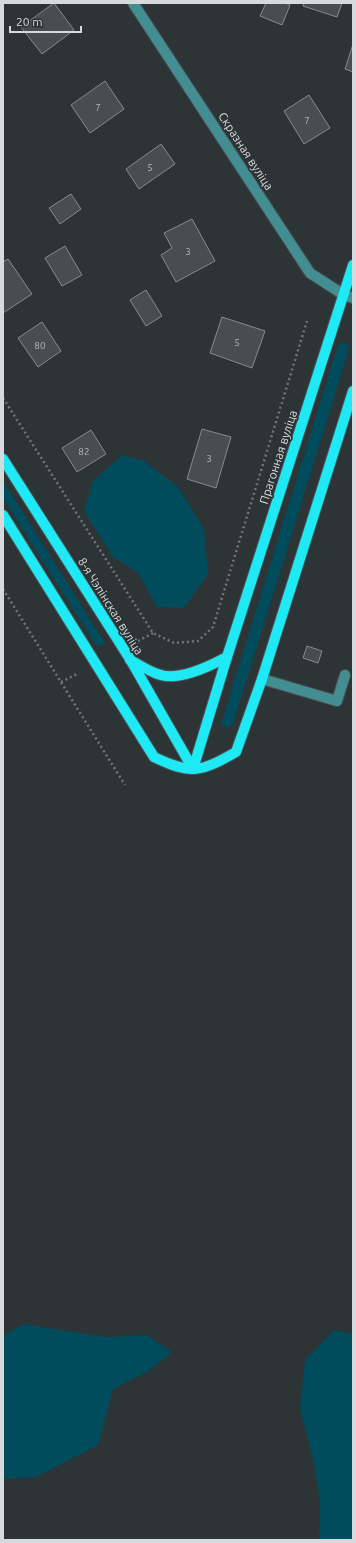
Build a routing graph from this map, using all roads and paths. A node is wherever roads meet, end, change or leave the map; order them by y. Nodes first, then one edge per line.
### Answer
1 (134, 3) edge
2 (353, 265) edge
3 (348, 296) edge
4 (307, 321) dead end
5 (353, 391) edge
6 (3, 398) edge
7 (3, 459) edge
8 (3, 515) edge
9 (3, 589) edge
10 (152, 633) junction
11 (135, 642) dead end
12 (227, 657) junction
13 (130, 659) junction
14 (79, 673) dead end
15 (345, 675) dead end
16 (262, 679) junction
17 (61, 682) junction
18 (193, 769) junction
19 (125, 785) dead end

1 - 3 street, Скразная вуліца
2 - 3 main road, Прагонная вуліца
3 - 12 main road, Прагонная вуліца
4 - 10 path
5 - 16 main road
6 - 10 path
7 - 13 main road, 8-я Чэпінская вуліца
8 - 18 main road
9 - 17 path
10 - 11 path
12 - 13 main road
12 - 18 main road, Прагонная вуліца
13 - 18 main road, 8-я Чэпінская вуліца
14 - 17 path
15 - 16 street
16 - 18 main road
17 - 19 path

